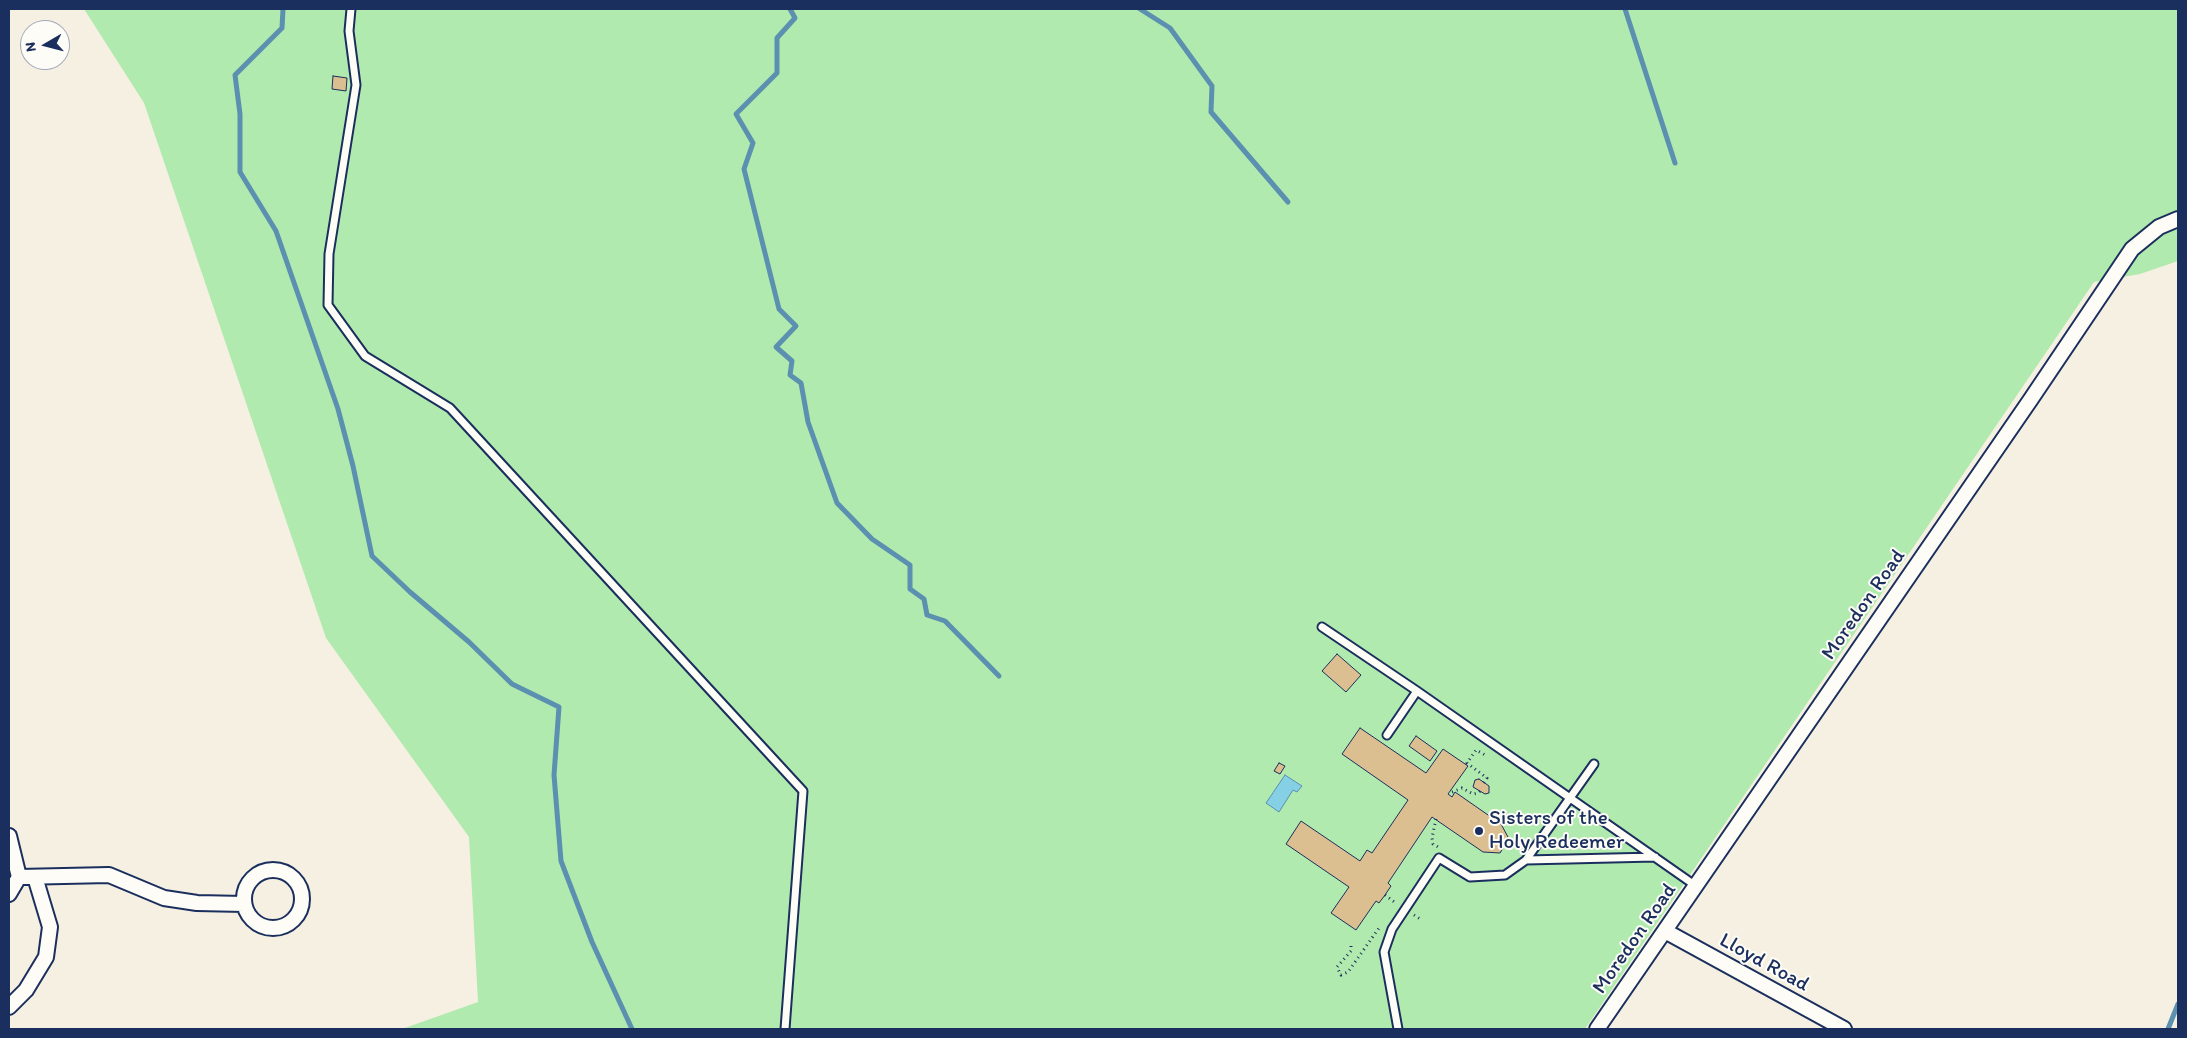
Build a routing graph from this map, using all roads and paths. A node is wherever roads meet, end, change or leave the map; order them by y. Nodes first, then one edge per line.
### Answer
1 (351, 9) edge
2 (2178, 219) edge
3 (1322, 627) dead end
4 (1417, 691) junction
5 (1387, 735) dead end
6 (1495, 746) junction
7 (1594, 764) dead end
8 (1484, 783) dead end
9 (1480, 791) dead end
10 (1452, 792) dead end
11 (1571, 798) junction
12 (1436, 819) dead end
13 (9, 836) edge
14 (1439, 848) dead end
15 (1656, 858) junction
16 (1526, 860) junction
17 (19, 877) junction
18 (35, 877) junction
19 (1696, 886) junction
20 (9, 894) edge
21 (1385, 895) dead end
22 (244, 904) junction
23 (1391, 911) dead end
24 (1411, 913) dead end
25 (1422, 920) dead end
26 (1380, 926) dead end
27 (1665, 932) junction
28 (1351, 946) dead end
29 (9, 1007) edge
30 (786, 1029) edge
31 (1398, 1029) edge
32 (1597, 1029) edge
33 (1844, 1029) edge

1 - 30 lane
2 - 19 street, Moredon Road
3 - 4 lane
4 - 5 lane
4 - 6 lane
6 - 8 path
6 - 11 lane
7 - 11 lane
9 - 10 path
11 - 15 lane
11 - 16 lane
12 - 14 path
13 - 17 street
15 - 16 lane
15 - 19 lane
16 - 31 lane
17 - 18 street
17 - 20 street
18 - 22 street
18 - 29 street
19 - 27 street, Moredon Road
21 - 23 path
22 - 22 street
24 - 25 path
26 - 28 path
27 - 32 street, Moredon Road
27 - 33 street, Lloyd Road

